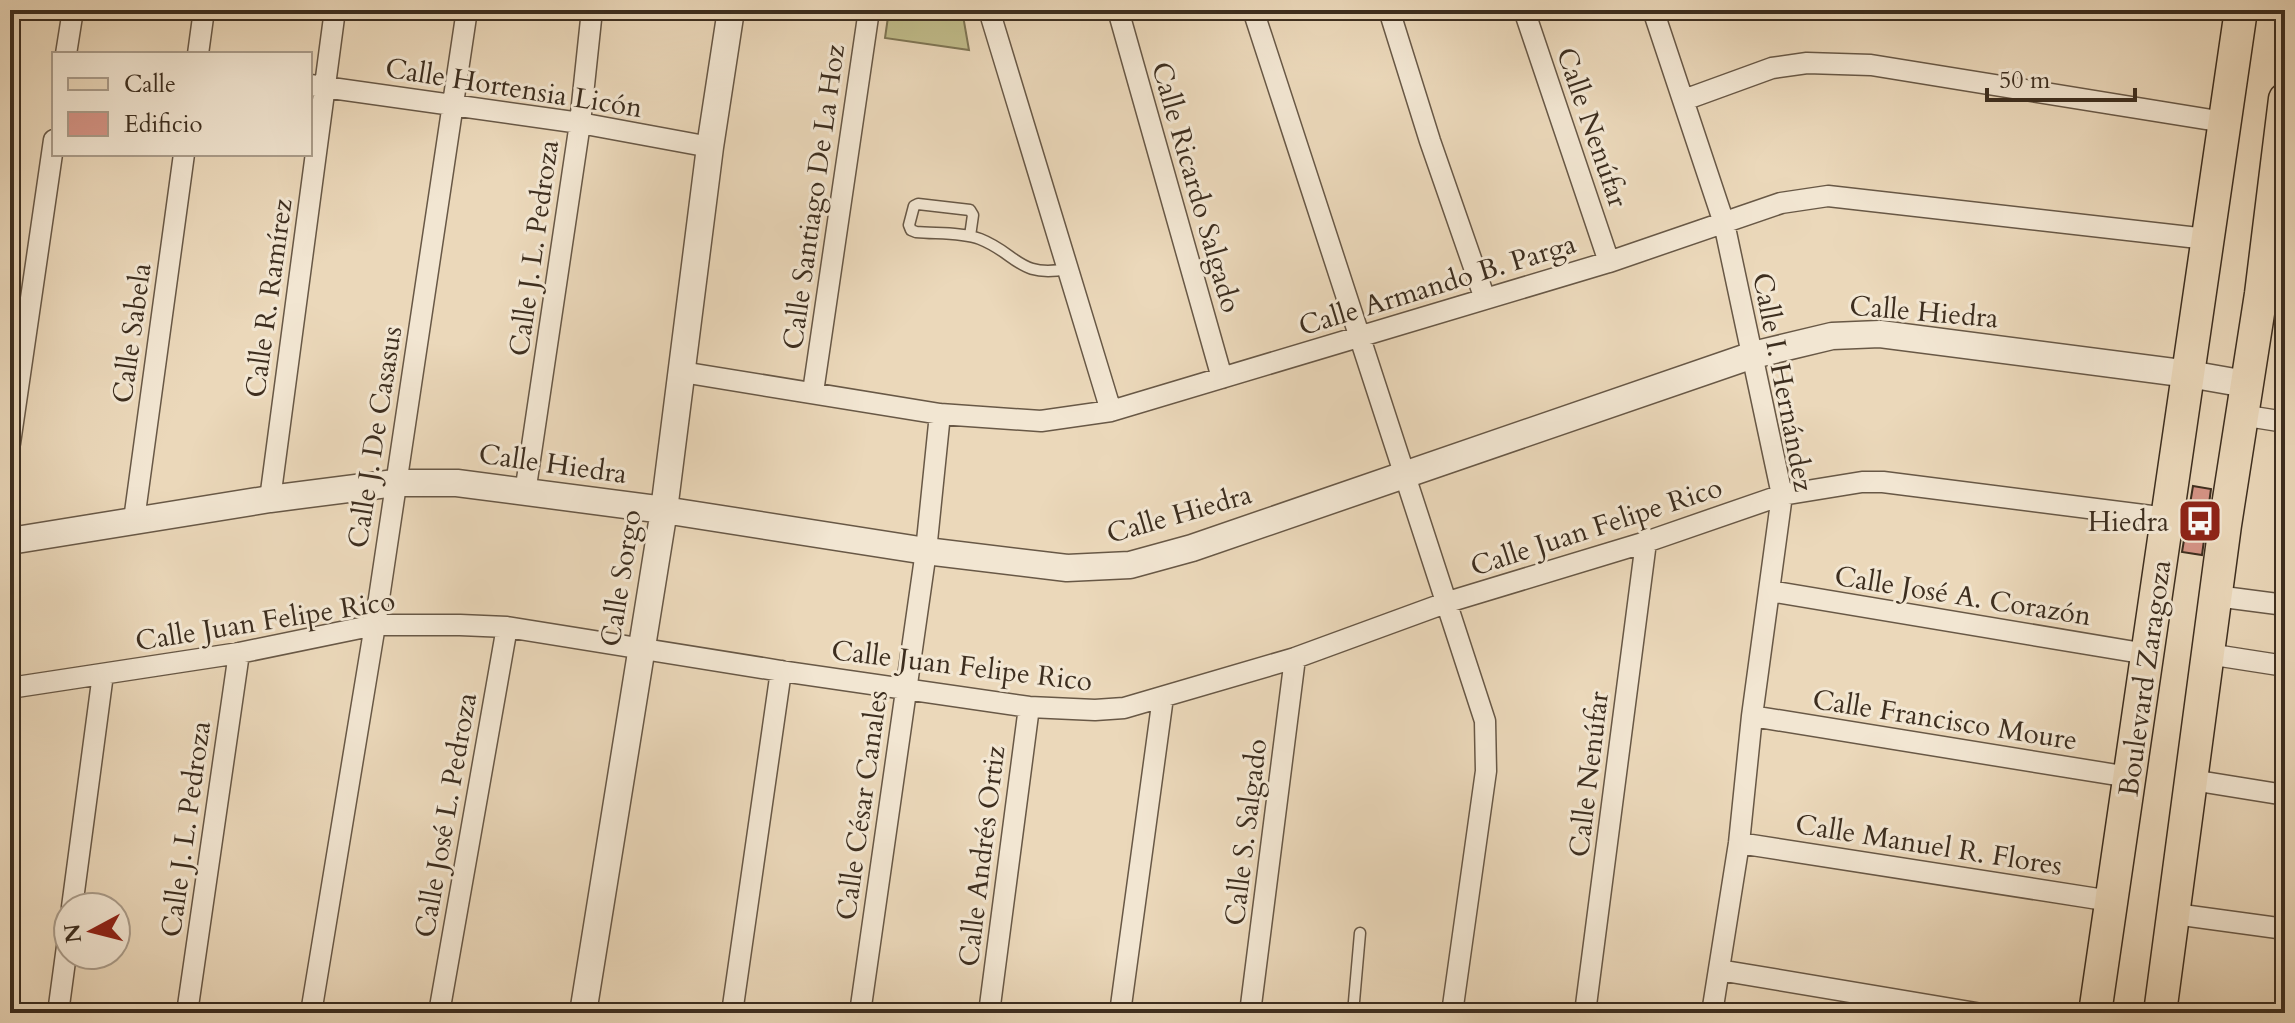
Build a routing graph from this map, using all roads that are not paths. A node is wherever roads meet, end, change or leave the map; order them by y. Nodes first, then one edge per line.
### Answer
1 (73, 10) edge
2 (204, 10) edge
3 (335, 10) edge
4 (467, 10) edge
5 (592, 10) edge
6 (731, 10) edge
7 (869, 10) edge
8 (989, 10) edge
9 (1118, 10) edge
10 (1253, 10) edge
11 (1389, 10) edge
12 (1524, 10) edge
13 (1653, 10) edge
14 (2241, 10) edge
15 (66, 52) edge
16 (198, 52) edge
17 (317, 86) edge
18 (2285, 99) edge
19 (1684, 100) junction
20 (452, 106) junction
21 (2224, 122) junction
22 (580, 123) junction
23 (312, 130) edge
24 (710, 147) junction
25 (52, 154) edge
26 (184, 156) edge
27 (309, 156) edge
28 (2280, 174) edge
29 (1724, 223) junction
30 (970, 236) junction
31 (2207, 239) junction
32 (1609, 262) junction
33 (1067, 269) junction
34 (2273, 296) edge
35 (1485, 299) junction
36 (1359, 337) junction
37 (1753, 355) junction
38 (682, 372) junction
39 (2189, 374) junction
40 (1222, 378) junction
41 (813, 392) junction
42 (2244, 400) junction
43 (1111, 411) junction
44 (940, 414) junction
45 (2285, 422) edge
46 (10, 443) edge
47 (1405, 475) junction
48 (395, 483) junction
49 (525, 493) junction
50 (1782, 495) junction
51 (270, 499) junction
52 (664, 510) junction
53 (2167, 518) junction
54 (134, 520) junction
55 (10, 541) edge
56 (1646, 542) junction
57 (926, 551) junction
58 (1770, 591) junction
59 (2216, 596) junction
60 (1448, 602) junction
61 (2285, 605) edge
62 (375, 625) junction
63 (507, 627) junction
64 (642, 648) junction
65 (239, 653) junction
66 (2147, 654) junction
67 (2208, 654) junction
68 (1295, 658) junction
69 (2285, 666) edge
70 (781, 671) junction
71 (103, 674) junction
72 (10, 688) edge
73 (906, 689) junction
74 (1163, 697) junction
75 (1029, 707) junction
76 (1752, 716) junction
77 (2129, 777) junction
78 (2192, 780) junction
79 (2285, 795) edge
80 (1739, 843) junction
81 (74, 891) edge
82 (2111, 901) junction
83 (2175, 914) junction
84 (2285, 929) edge
85 (1360, 933) dead end
86 (1719, 970) junction
87 (64, 971) edge
88 (58, 1013) edge
89 (187, 1013) edge
90 (311, 1013) edge
91 (439, 1013) edge
92 (583, 1013) edge
93 (732, 1013) edge
94 (860, 1013) edge
95 (989, 1013) edge
96 (1120, 1013) edge
97 (1250, 1013) edge
98 (1353, 1013) edge
99 (1452, 1013) edge
100 (1585, 1013) edge
101 (1712, 1013) edge
102 (1976, 1013) edge
103 (2095, 1013) edge
104 (2160, 1013) edge

1 - 15 street
2 - 16 street
3 - 17 street, Calle R. Ramírez
4 - 20 street, Calle J. De Casasus
5 - 22 street, Calle J. L. Pedroza
6 - 24 street, Calle Sorgo
7 - 41 street, Calle Santiago De La Hoz
8 - 33 street
9 - 40 street, Calle Ricardo Salgado
10 - 36 street
11 - 35 street
12 - 32 street, Calle Nenúfar
13 - 19 street, Calle I. Hernández
14 - 21 main road, Boulevard Zaragoza
17 - 20 street, Calle Hortensia Licón
17 - 23 street, Calle R. Ramírez
18 - 28 main road
19 - 21 street
19 - 29 street, Calle I. Hernández
20 - 22 street, Calle Hortensia Licón
20 - 48 street, Calle J. De Casasus
21 - 31 main road, Boulevard Zaragoza
22 - 24 street, Calle Hortensia Licón
22 - 49 street, Calle J. L. Pedroza
24 - 38 street, Calle Sorgo
25 - 46 street
26 - 54 street, Calle Sabela
27 - 51 street, Calle R. Ramírez
28 - 34 main road
29 - 31 street, Calle Armando B. Parga
29 - 32 street, Calle Armando B. Parga
29 - 37 street, Calle I. Hernández
30 - 30 lane
30 - 33 lane
31 - 39 main road, Boulevard Zaragoza
32 - 35 street, Calle Armando B. Parga
33 - 43 street
34 - 42 main road
35 - 36 street, Calle Armando B. Parga
36 - 40 street, Calle Armando B. Parga
36 - 47 street
37 - 39 street, Calle Hiedra
37 - 47 street, Calle Hiedra
37 - 50 street, Calle I. Hernández
38 - 41 street, Calle Armando B. Parga
38 - 52 street, Calle Sorgo
39 - 42 street, Calle Hiedra
39 - 53 main road, Boulevard Zaragoza
40 - 43 street, Calle Armando B. Parga
41 - 44 street, Calle Armando B. Parga
42 - 45 street
42 - 59 main road
43 - 44 street, Calle Armando B. Parga
44 - 57 street, Calle César Canales
47 - 57 street, Calle Hiedra
47 - 60 street
48 - 49 street, Calle Hiedra
48 - 51 street, Calle Hiedra
48 - 62 street, Calle J. De Casasus
49 - 52 street, Calle Hiedra
50 - 53 street, Calle Juan Felipe Rico
50 - 56 street, Calle Juan Felipe Rico
50 - 58 street, Calle I. Hernández
51 - 54 street, Calle Hiedra
52 - 57 street, Calle Hiedra
52 - 64 street, Calle Sorgo
53 - 66 main road, Boulevard Zaragoza
54 - 55 street, Calle Hiedra
56 - 60 street, Calle Juan Felipe Rico
56 - 100 street, Calle Nenúfar
57 - 73 street, Calle César Canales
58 - 66 street, Calle José A. Corazón
58 - 76 street, Calle I. Hernández
59 - 61 street
59 - 67 main road
60 - 68 street, Calle Juan Felipe Rico
60 - 99 street
62 - 63 street, Calle Juan Felipe Rico
62 - 65 street, Calle Juan Felipe Rico
62 - 90 street, Calle J. De Casasus
63 - 64 street, Calle Juan Felipe Rico
63 - 91 street, Calle José L. Pedroza
64 - 70 street, Calle Juan Felipe Rico
64 - 92 street, Calle Sorgo
65 - 71 street, Calle Juan Felipe Rico
65 - 89 street, Calle J. L. Pedroza
66 - 77 main road, Boulevard Zaragoza
67 - 69 street
67 - 78 main road
68 - 74 street, Calle Juan Felipe Rico
68 - 97 street, Calle S. Salgado
70 - 73 street, Calle Juan Felipe Rico
70 - 93 street
71 - 72 street, Calle Juan Felipe Rico
71 - 81 street
73 - 75 street, Calle Juan Felipe Rico
73 - 94 street, Calle César Canales
74 - 75 street, Calle Juan Felipe Rico
74 - 96 street
75 - 95 street, Calle Andrés Ortiz
76 - 77 street, Calle Francisco Moure
76 - 80 street, Calle I. Hernández
77 - 82 main road, Boulevard Zaragoza
78 - 79 street
78 - 83 main road
80 - 82 street, Calle Manuel R. Flores
80 - 86 street, Calle I. Hernández
82 - 103 main road, Boulevard Zaragoza
83 - 84 street
83 - 104 main road
85 - 98 lane
86 - 101 street, Calle I. Hernández
86 - 102 street
87 - 88 street

